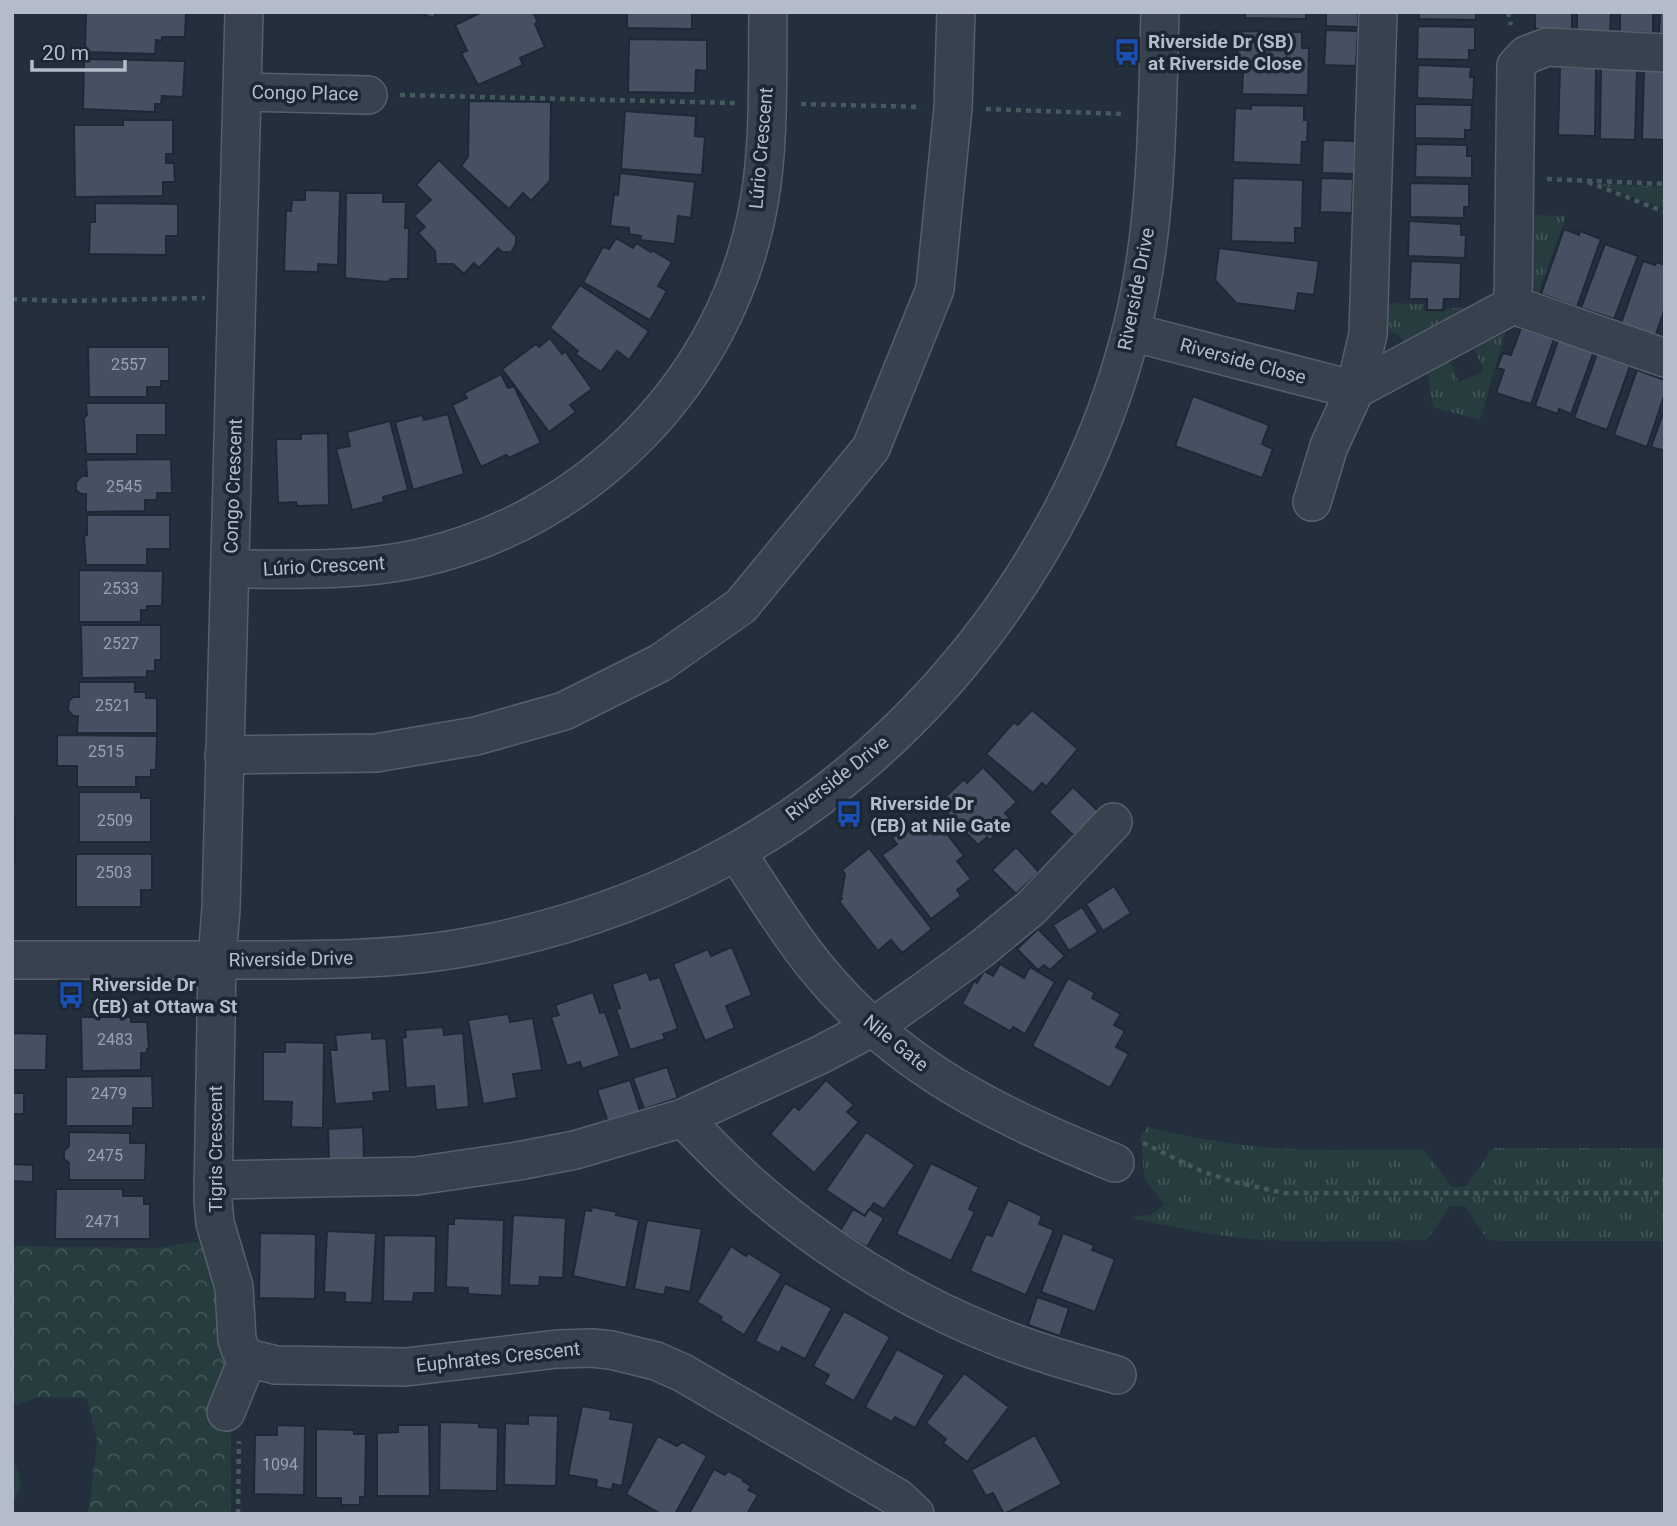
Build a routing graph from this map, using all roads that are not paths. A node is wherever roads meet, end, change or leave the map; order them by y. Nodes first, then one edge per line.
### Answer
1 (244, 12) edge
2 (768, 12) edge
3 (956, 12) edge
4 (1160, 12) edge
5 (1378, 12) edge
6 (1665, 53) edge
7 (242, 92) junction
8 (368, 94) road end
9 (1513, 305) junction
10 (1131, 332) junction
11 (1665, 358) edge
12 (1355, 390) junction
13 (1312, 502) dead end
14 (230, 569) junction
15 (224, 755) junction
16 (1113, 822) dead end
17 (736, 852) junction
18 (12, 960) edge
19 (217, 960) junction
20 (873, 1027) junction
21 (683, 1118) junction
22 (1115, 1163) road end
23 (213, 1180) junction
24 (248, 1358) junction
25 (1118, 1375) dead end
26 (226, 1412) road end
27 (915, 1514) edge

1 - 7 street, Congo Crescent
2 - 14 street, Lúrio Crescent
3 - 15 street
4 - 10 street, Riverside Drive
5 - 12 street
6 - 9 street
7 - 8 street, Congo Place
7 - 14 street, Congo Crescent
9 - 11 street
9 - 12 street
10 - 12 street, Riverside Close
10 - 17 street, Riverside Drive
12 - 13 street
14 - 15 street, Congo Crescent
15 - 19 street, Congo Crescent
16 - 20 street
17 - 19 street, Riverside Drive
17 - 20 street, Nile Gate
18 - 19 street, Riverside Drive
19 - 23 street, Tigris Crescent
20 - 21 street
20 - 22 street, Nile Gate
21 - 23 street
21 - 25 street
23 - 24 street, Tigris Crescent
24 - 26 street
24 - 27 street, Euphrates Crescent

